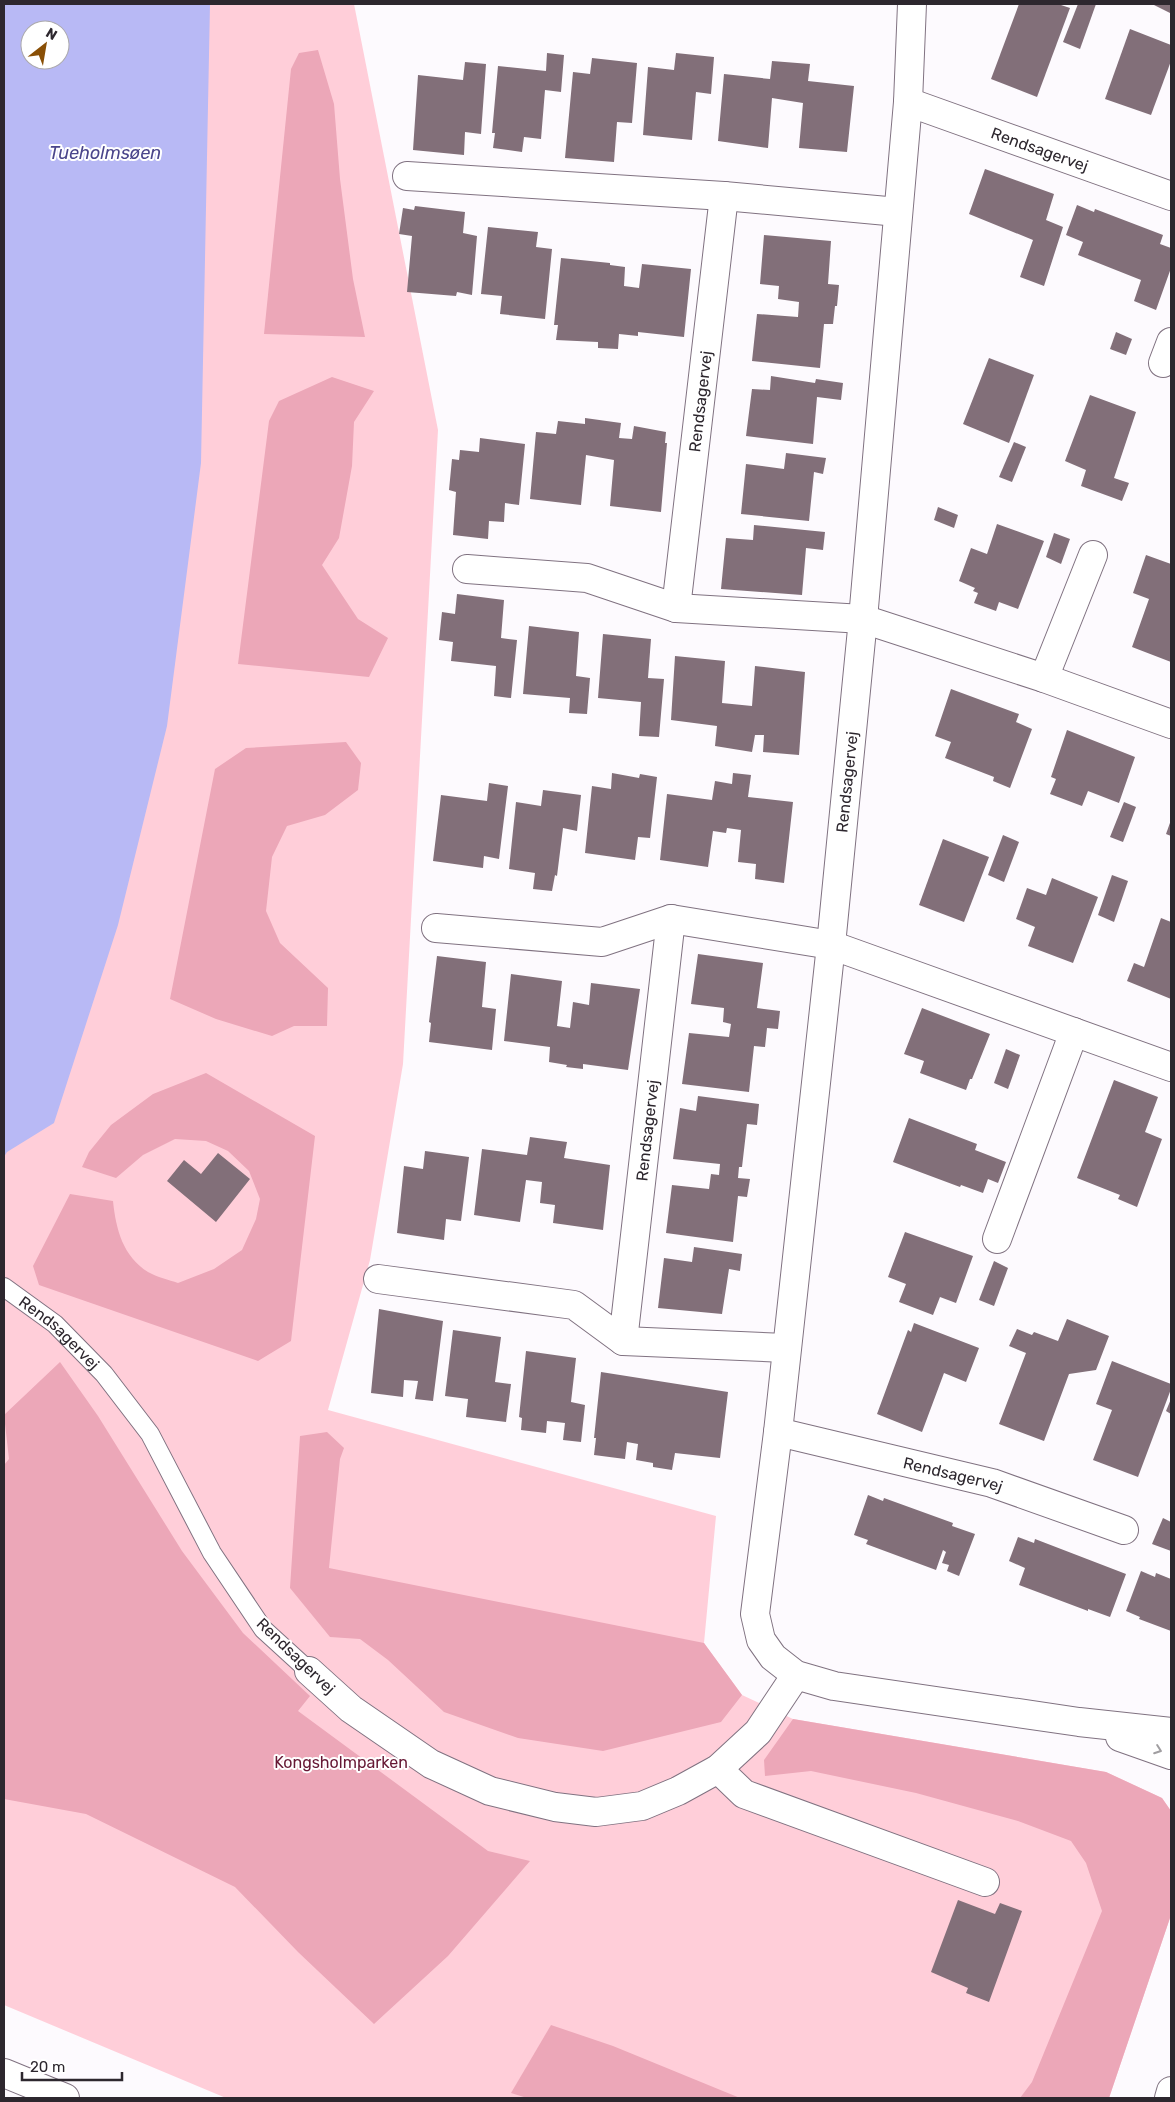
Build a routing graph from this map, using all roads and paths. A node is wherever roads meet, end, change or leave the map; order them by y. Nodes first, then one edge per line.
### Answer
1 (912, 4) edge
2 (908, 102) junction
3 (407, 176) dead end
4 (724, 196) junction
5 (1171, 196) edge
6 (898, 212) junction
7 (1092, 556) dead end
8 (467, 569) dead end
9 (676, 608) junction
10 (863, 619) junction
11 (1044, 678) junction
12 (1171, 724) edge
13 (671, 919) junction
14 (436, 928) dead end
15 (831, 945) junction
16 (1074, 1032) junction
17 (1171, 1067) edge
18 (997, 1239) dead end
19 (378, 1279) dead end
20 (4, 1287) edge
21 (623, 1341) junction
22 (786, 1348) junction
23 (778, 1432) junction
24 (1124, 1530) dead end
25 (309, 1671) joint
26 (796, 1675) junction
27 (1079, 1722) junction
28 (1171, 1732) edge
29 (1171, 1755) edge
30 (718, 1769) junction
31 (985, 1882) dead end
32 (4, 2073) edge
33 (1171, 2091) edge
34 (65, 2098) edge
35 (1169, 2098) edge

1 - 2 main road, Rendsagervej
2 - 5 main road, Rendsagervej
2 - 6 main road, Rendsagervej
3 - 4 main road
4 - 6 main road
4 - 9 main road, Rendsagervej
6 - 10 main road, Rendsagervej
7 - 11 main road
8 - 9 main road
9 - 10 main road
10 - 11 main road
10 - 15 main road, Rendsagervej
11 - 12 main road
13 - 14 main road
13 - 15 main road
13 - 21 main road, Rendsagervej
15 - 16 main road
15 - 22 main road, Rendsagervej
16 - 17 main road
16 - 18 main road
19 - 21 main road
20 - 25 lane, Rendsagervej
21 - 22 main road
22 - 23 main road, Rendsagervej
23 - 24 main road, Rendsagervej
23 - 26 main road, Rendsagervej
25 - 30 main road, Rendsagervej
26 - 27 main road, Rendsagervej
26 - 30 main road, Rendsagervej
27 - 28 main road, Rendsagervej
27 -> 29 main road, Rendsagervej
30 - 31 main road
32 - 34 main road
33 - 35 main road

